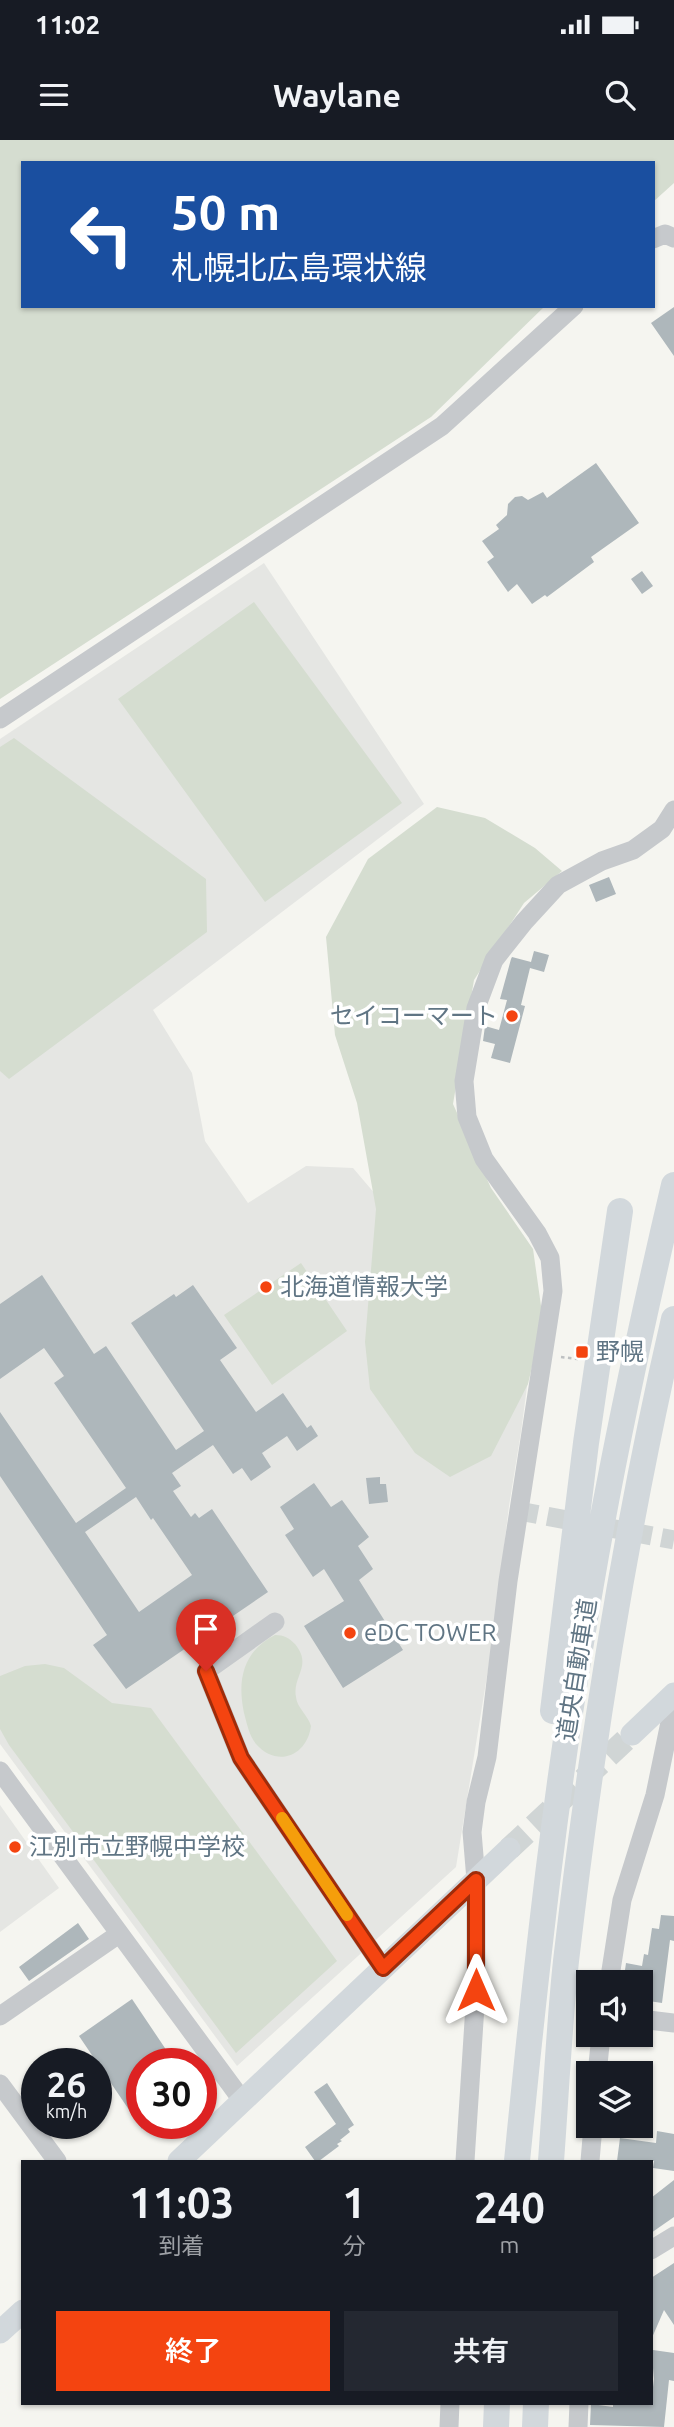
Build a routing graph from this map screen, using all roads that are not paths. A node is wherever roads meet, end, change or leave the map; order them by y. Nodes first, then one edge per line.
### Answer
1 (655, 238) edge
2 (674, 238) edge
3 (572, 308) edge
4 (0, 719) edge
5 (674, 810) edge
6 (674, 1185) edge
7 (621, 1212) dead end
8 (674, 1319) edge
9 (674, 1393) edge
10 (628, 1548) junction
11 (275, 1622) dead end
12 (674, 1694) edge
13 (674, 1703) edge
14 (632, 1734) tunnel mouth
15 (0, 1771) edge
16 (509, 1849) tunnel mouth
17 (476, 1880) junction
18 (119, 1934) junction
19 (383, 1968) junction
20 (612, 1970) edge
21 (0, 2016) edge
22 (653, 2021) edge
23 (674, 2023) edge
24 (531, 2024) junction
25 (0, 2084) edge
26 (242, 2100) junction
27 (592, 2138) edge
28 (56, 2160) edge
29 (181, 2160) edge
30 (465, 2160) edge
31 (517, 2160) edge
32 (551, 2160) edge
33 (590, 2160) edge
34 (674, 2236) edge
35 (653, 2249) edge
36 (21, 2313) edge
37 (0, 2332) edge
38 (450, 2405) edge
39 (497, 2405) edge
40 (536, 2405) edge
41 (579, 2405) edge
42 (449, 2427) edge
43 (496, 2427) edge
44 (535, 2427) edge
45 (578, 2427) edge

1 - 2 street
3 - 4 street
5 - 17 street
6 - 24 highway, 道央自動車道
7 - 24 highway
8 - 10 highway, 道央自動車道
9 - 10 highway
10 - 32 highway, 道央自動車道
11 - 19 street
12 - 14 main road
13 - 20 street
15 - 18 street
16 - 17 main road
17 - 19 main road
17 - 30 street
18 - 21 street
18 - 26 street
19 - 26 main road
22 - 23 street
24 - 31 highway, 道央自動車道
25 - 28 street
26 - 29 main road
27 - 33 street
34 - 35 street
36 - 37 main road
38 - 42 street
39 - 43 highway
40 - 44 highway
41 - 45 street

